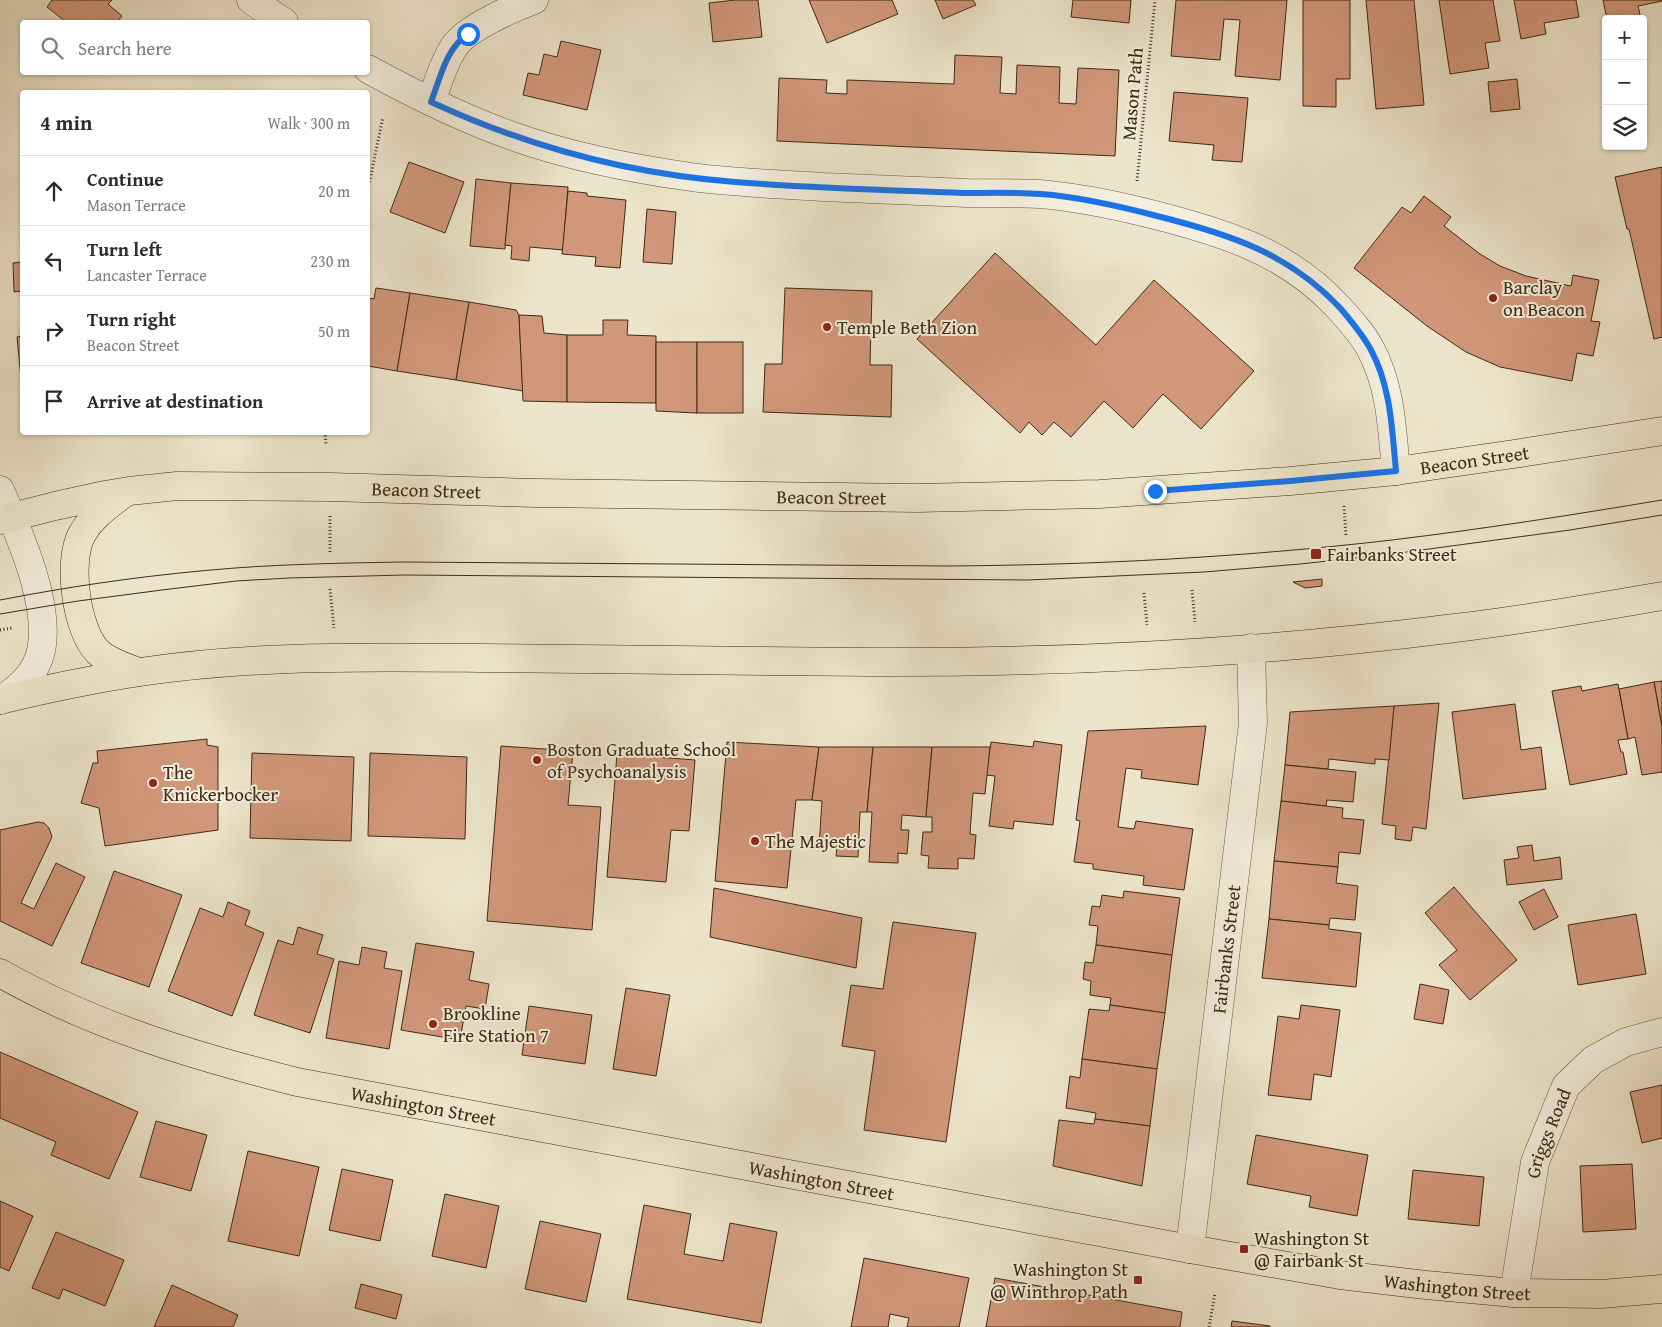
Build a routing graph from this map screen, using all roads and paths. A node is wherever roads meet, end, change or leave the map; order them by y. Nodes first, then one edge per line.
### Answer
1 (251, 0) edge
2 (534, 0) edge
3 (1155, 0) edge
4 (281, 20) edge
5 (370, 70) edge
6 (431, 102) junction
7 (384, 118) dead end
8 (370, 181) edge
9 (1137, 182) dead end
10 (1662, 431) edge
11 (325, 435) edge
12 (326, 445) dead end
13 (1396, 471) junction
14 (0, 490) edge
15 (129, 491) junction
16 (1343, 499) dead end
17 (330, 513) dead end
18 (6, 518) edge
19 (1346, 536) dead end
20 (330, 553) dead end
21 (330, 589) dead end
22 (1192, 590) dead end
23 (1144, 593) dead end
24 (1662, 596) edge
25 (1195, 624) dead end
26 (334, 629) dead end
27 (1147, 634) dead end
28 (1251, 648) junction
29 (140, 672) junction
30 (0, 700) edge
31 (0, 973) edge
32 (1662, 1032) edge
33 (1190, 1249) junction
34 (1662, 1289) edge
35 (1215, 1293) dead end
36 (1514, 1293) junction
37 (1209, 1327) edge

1 - 4 street
2 - 6 street
3 - 9 path, Mason Path
5 - 6 street
6 - 13 street
7 - 8 path
10 - 13 main road, Beacon Street
11 - 12 path
13 - 15 main road, Beacon Street
14 - 18 street
15 - 18 main road, Beacon Street
15 - 29 main road
16 - 19 path
17 - 20 path
18 - 30 street
21 - 26 path
22 - 25 path
23 - 27 path
24 - 28 main road
28 - 29 main road
28 - 33 street, Fairbanks Street
29 - 30 main road
31 - 33 main road, Washington Street
32 - 36 street, Griggs Road
33 - 36 main road, Washington Street
34 - 36 main road, Washington Street
35 - 37 path

